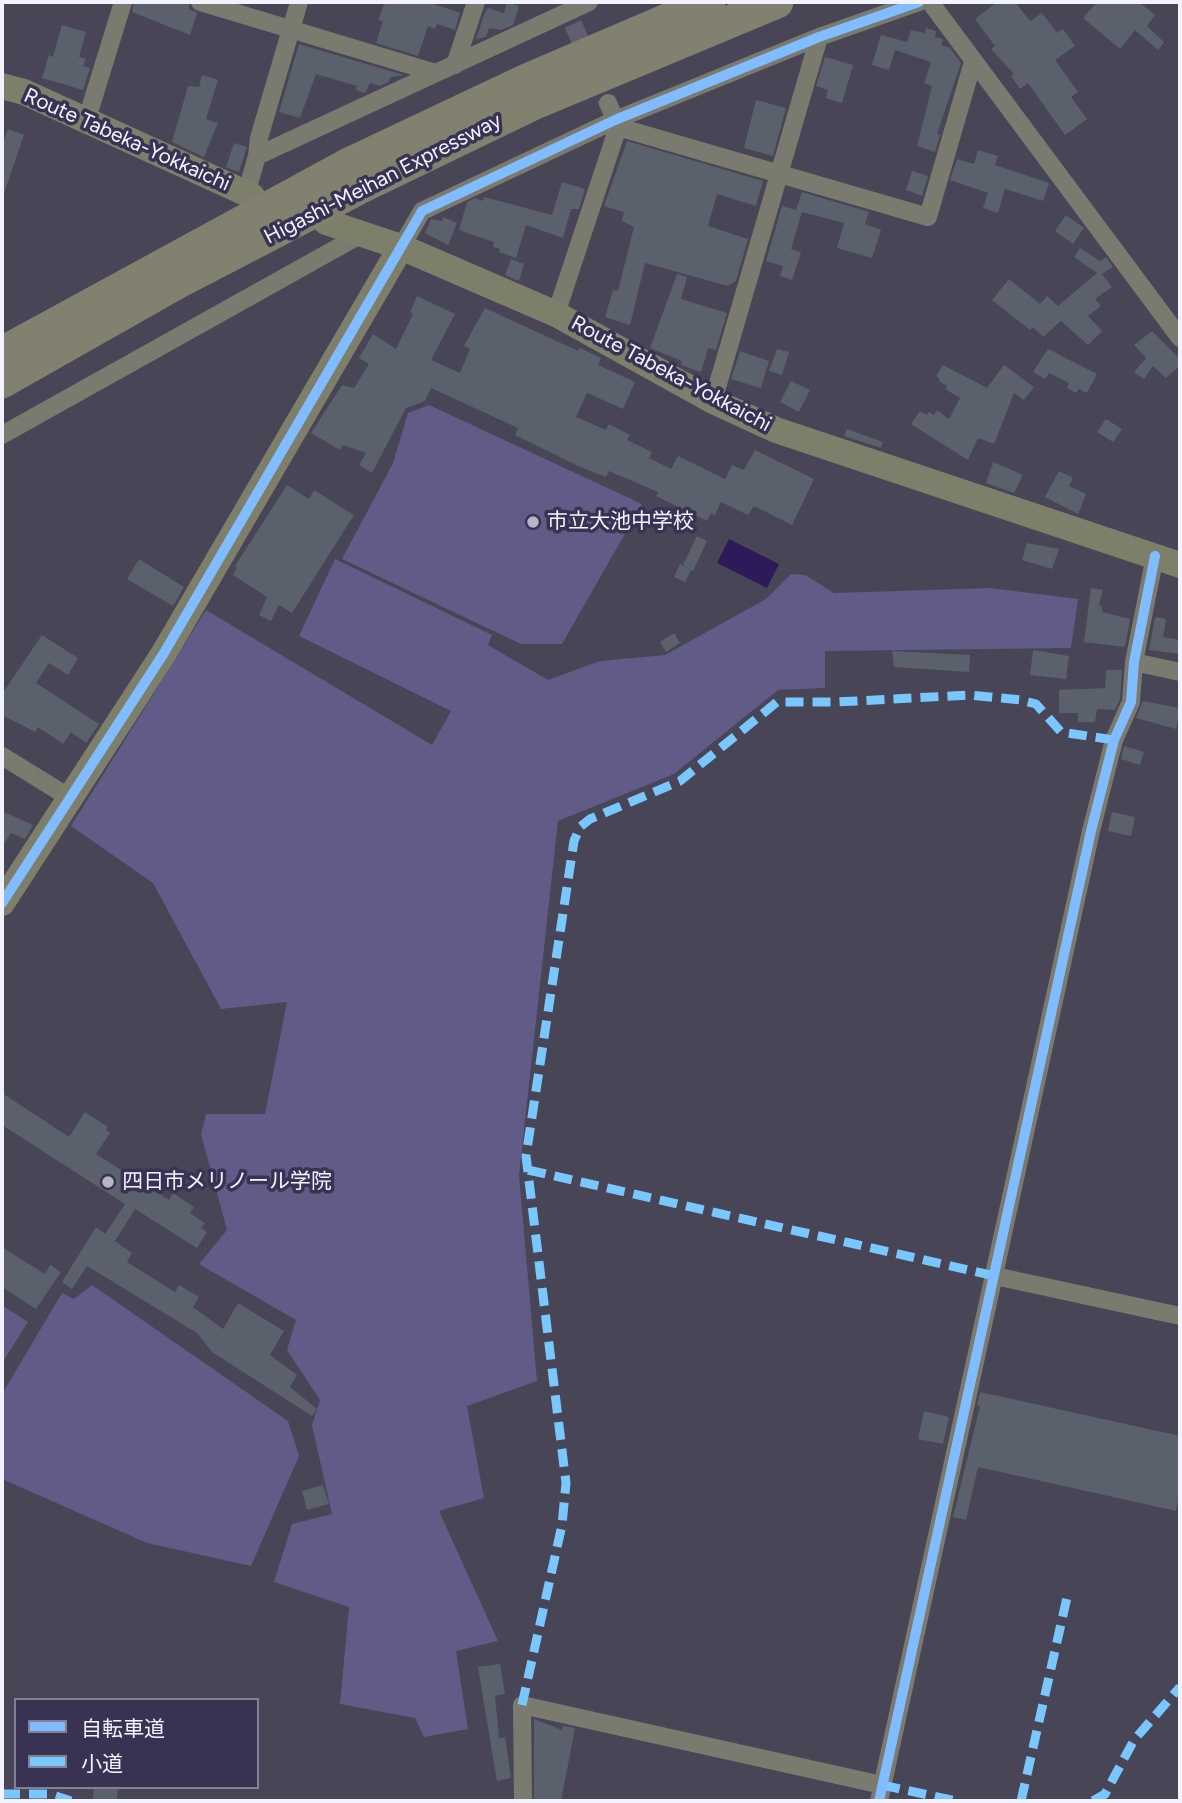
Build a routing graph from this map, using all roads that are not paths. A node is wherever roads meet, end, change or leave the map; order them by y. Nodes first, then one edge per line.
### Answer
1 (123, 2) edge
2 (200, 2) edge
3 (299, 2) edge
4 (476, 2) edge
5 (589, 2) edge
6 (709, 2) edge
7 (777, 2) edge
8 (919, 2) edge
9 (930, 2) edge
10 (291, 28) junction
11 (819, 37) junction
12 (973, 62) junction
13 (455, 65) junction
14 (436, 73) junction
15 (2, 86) edge
16 (613, 117) junction
17 (86, 122) junction
18 (257, 156) junction
19 (780, 174) junction
20 (249, 195) joint
21 (326, 222) dead end
22 (362, 234) junction
23 (401, 247) junction
24 (556, 314) junction
25 (1180, 338) edge
26 (2, 353) edge
27 (2, 382) edge
28 (713, 401) junction
29 (2, 435) edge
30 (1155, 555) junction
31 (1180, 565) edge
32 (1134, 662) junction
33 (1180, 672) edge
34 (2, 756) edge
35 (70, 798) junction
36 (2, 903) edge
37 (995, 1276) junction
38 (1180, 1317) edge
39 (880, 1793) edge
40 (523, 1801) edge

1 - 17 street
2 - 10 street
3 - 10 street
4 - 13 street
5 - 13 street
6 - 26 highway, Higashi-Meihan Expressway
7 - 27 highway, Higashi-Meihan Expressway
8 - 11 street
9 - 12 street
10 - 14 street
10 - 18 street
11 - 16 street
11 - 19 street
12 - 19 street
12 - 25 street
13 - 14 street
14 - 18 street
15 - 17 main road, Route Tabeka-Yokkaichi
16 - 19 street
16 - 23 street
16 - 24 street
17 - 20 main road, Route Tabeka-Yokkaichi
18 - 20 street
19 - 28 street
21 - 22 main road, Route Tabeka-Yokkaichi
22 - 23 main road, Route Tabeka-Yokkaichi
22 - 29 street
23 - 24 main road, Route Tabeka-Yokkaichi
23 - 35 main road
24 - 28 main road, Route Tabeka-Yokkaichi
28 - 30 main road, Route Tabeka-Yokkaichi
30 - 31 main road, Route Tabeka-Yokkaichi
30 - 32 street
32 - 33 street
32 - 37 street
34 - 35 street
35 - 36 main road
37 - 38 street
37 - 39 street
39 - 40 street

